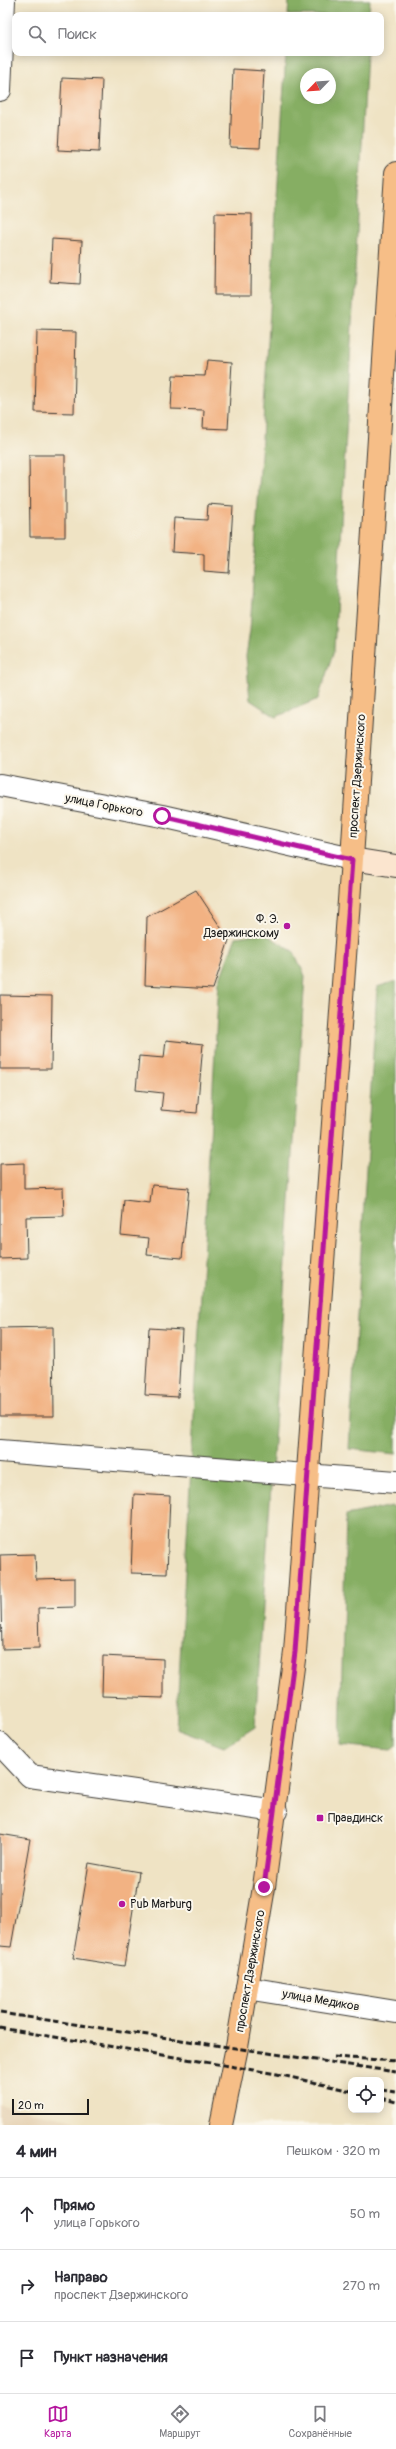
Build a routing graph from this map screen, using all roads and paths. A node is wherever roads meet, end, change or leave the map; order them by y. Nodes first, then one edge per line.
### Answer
1 (4, 0) edge
2 (0, 90) edge
3 (396, 173) edge
4 (0, 785) edge
5 (352, 860) junction
6 (396, 866) edge
7 (0, 1451) edge
8 (307, 1474) junction
9 (396, 1482) edge
10 (0, 1744) edge
11 (276, 1811) junction
12 (247, 1988) junction
13 (396, 2012) edge
14 (221, 2125) edge

1 - 2 street
3 - 5 main road, проспект Дзержинского
4 - 5 street, улица Горького
5 - 6 street, улица Горького
5 - 8 main road, проспект Дзержинского
7 - 8 street
8 - 9 street
8 - 11 main road, проспект Дзержинского
10 - 11 street
11 - 12 main road, проспект Дзержинского
12 - 13 street, улица Медиков
12 - 14 main road, проспект Дзержинского

